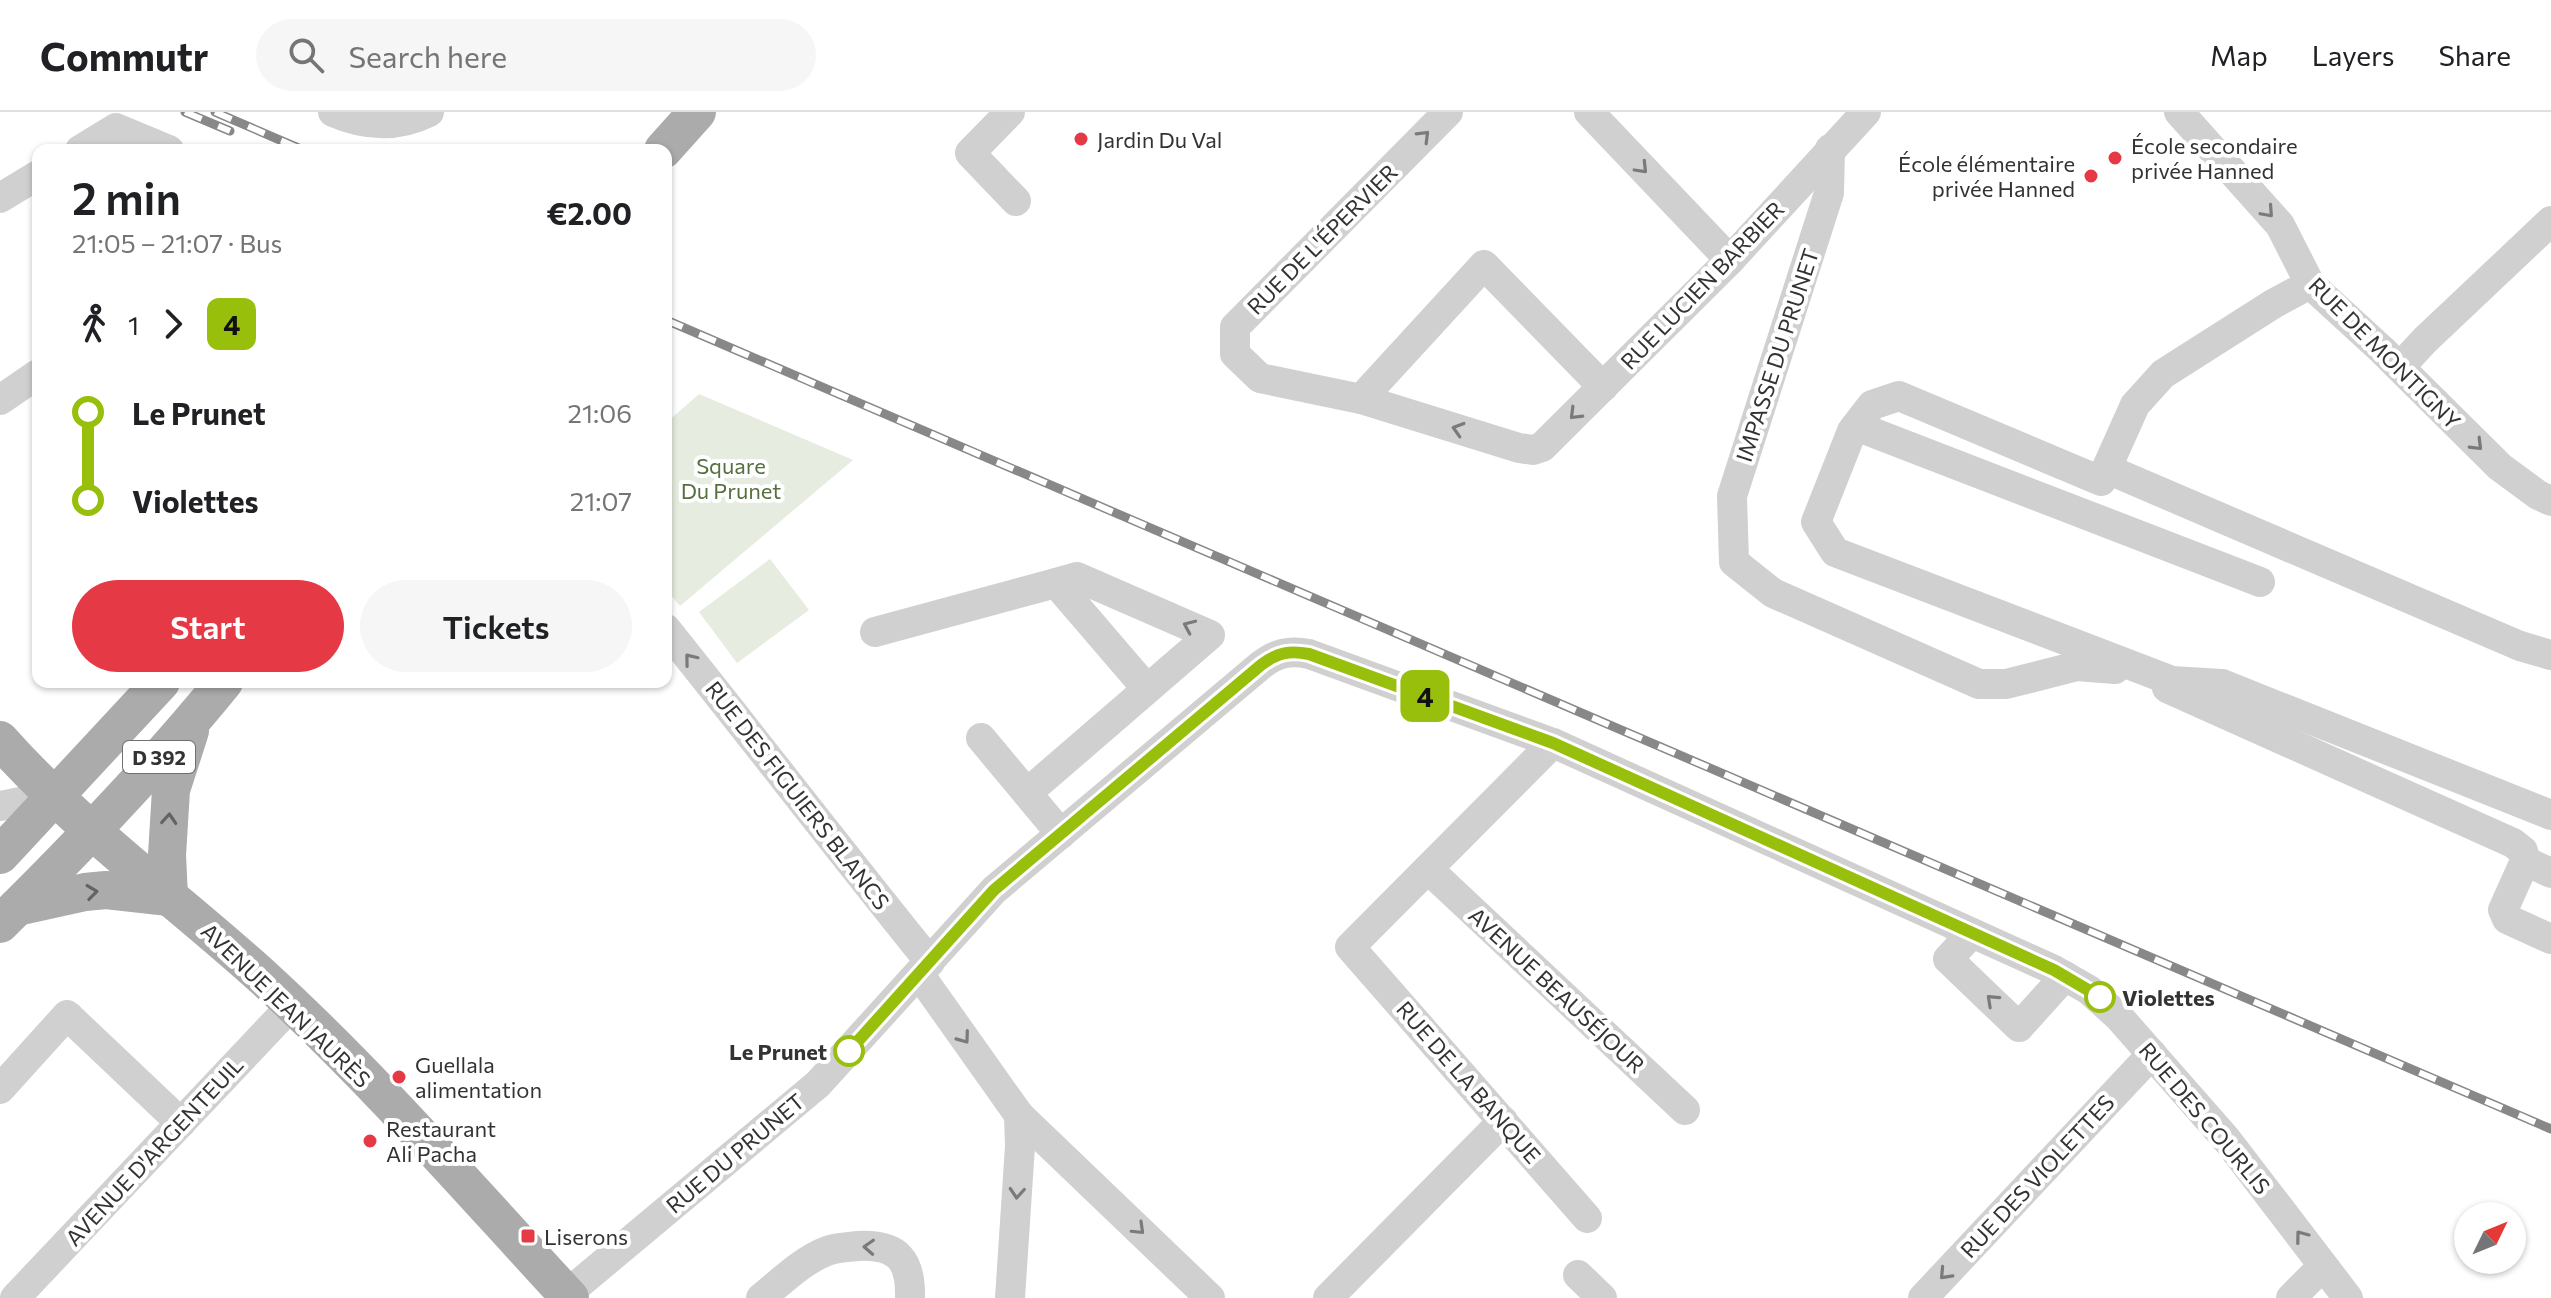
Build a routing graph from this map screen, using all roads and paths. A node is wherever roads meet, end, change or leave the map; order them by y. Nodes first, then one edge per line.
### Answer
1 (333, 112) edge
2 (697, 112) edge
3 (1010, 112) edge
4 (1448, 112) edge
5 (1589, 112) edge
6 (1866, 112) edge
7 (2179, 112) edge
8 (427, 113) edge
9 (90, 144) edge
10 (155, 144) edge
11 (668, 144) edge
12 (1830, 149) junction
13 (32, 179) edge
14 (0, 198) edge
15 (1016, 201) dead end
16 (2551, 221) edge
17 (1730, 260) junction
18 (2310, 284) junction
19 (2400, 367) junction
20 (32, 378) edge
21 (1603, 387) junction
22 (1361, 399) junction
23 (0, 400) edge
24 (1856, 426) junction
25 (1533, 450) joint
26 (2107, 469) junction
27 (2551, 501) edge
28 (2260, 582) dead end
29 (1056, 583) junction
30 (875, 632) dead end
31 (672, 636) edge
32 (1286, 652) joint
33 (2551, 655) edge
34 (219, 688) edge
35 (1147, 689) junction
36 (153, 690) edge
37 (193, 721) junction
38 (981, 738) dead end
39 (0, 740) edge
40 (1553, 743) junction
41 (1027, 793) junction
42 (55, 795) junction
43 (0, 806) edge
44 (2551, 815) edge
45 (91, 830) junction
46 (1061, 834) junction
47 (0, 855) edge
48 (2538, 867) edge
49 (1428, 869) junction
50 (169, 897) junction
51 (6, 909) edge
52 (1972, 933) junction
53 (2551, 939) edge
54 (925, 968) junction
55 (2065, 976) junction
56 (292, 1005) junction
57 (2152, 1054) junction
58 (0, 1089) edge
59 (1685, 1110) dead end
60 (1019, 1115) junction
61 (1503, 1121) junction
62 (181, 1123) junction
63 (1587, 1218) dead end
64 (2323, 1266) junction
65 (1578, 1275) dead end
66 (566, 1297) edge
67 (15, 1298) edge
68 (761, 1298) edge
69 (910, 1298) edge
70 (1010, 1298) edge
71 (1210, 1298) edge
72 (1328, 1298) edge
73 (1602, 1298) edge
74 (1923, 1298) edge
75 (2291, 1298) edge
76 (2348, 1298) edge

1 - 8 street
2 - 11 main road
3 - 15 street
22 -> 4 street, RUE DE L'ÉPERVIER
5 -> 17 street
6 - 12 street, RUE LUCIEN BARBIER
7 -> 18 street, RUE DE MONTIGNY
9 - 10 street
12 - 17 street, RUE LUCIEN BARBIER
12 - 48 street, IMPASSE DU PRUNET
13 - 14 street
16 - 19 street
17 - 21 street, RUE LUCIEN BARBIER
18 - 19 street, RUE DE MONTIGNY
18 - 26 street
19 -> 27 street, RUE DE MONTIGNY
20 - 23 street
21 - 22 street
21 -> 25 street, RUE LUCIEN BARBIER
25 -> 22 street, RUE DE L'ÉPERVIER
24 - 26 street
24 - 28 street
24 - 44 street
26 - 33 street
29 - 30 street
29 - 35 street
35 -> 29 street
54 -> 31 street, RUE DES FIGUIERS BLANCS
32 - 40 street, RUE DES COURLIS
32 - 46 street, RUE DU PRUNET
34 - 37 main road, D 392
35 - 41 street
36 - 42 main road, D 392
36 - 45 main road
37 - 45 main road, D 392
50 -> 37 main road
38 - 41 street
39 - 42 main road, AVENUE JEAN JAURÈS
40 - 49 street
40 - 52 street, RUE DES COURLIS
41 - 46 street
42 - 43 street
42 - 45 main road, AVENUE JEAN JAURÈS
42 - 47 main road, D 392
42 - 51 main road
45 - 50 main road, AVENUE JEAN JAURÈS
45 - 51 main road, D 392
46 - 54 street, RUE DU PRUNET
48 - 53 street
49 - 59 street, AVENUE BEAUSÉJOUR
49 - 61 street, RUE DE LA BANQUE
51 -> 50 main road
50 - 56 main road, AVENUE JEAN JAURÈS
52 - 55 street, RUE DES COURLIS
55 -> 52 street
54 -> 60 street, RUE DES FIGUIERS BLANCS
54 - 66 street, RUE DU PRUNET
55 - 57 street, RUE DES COURLIS
56 - 62 street, AVENUE D'ARGENTEUIL
56 - 66 main road, AVENUE JEAN JAURÈS
64 -> 57 street, RUE DES COURLIS
57 -> 74 street, RUE DES VIOLETTES
58 - 62 street
60 -> 70 street
60 -> 71 street, RUE DES FIGUIERS BLANCS
61 - 63 street, RUE DE LA BANQUE
61 - 72 street
62 - 67 street, AVENUE D'ARGENTEUIL
64 - 75 street
64 - 76 street, RUE DES COURLIS
65 - 73 street
69 -> 68 street

